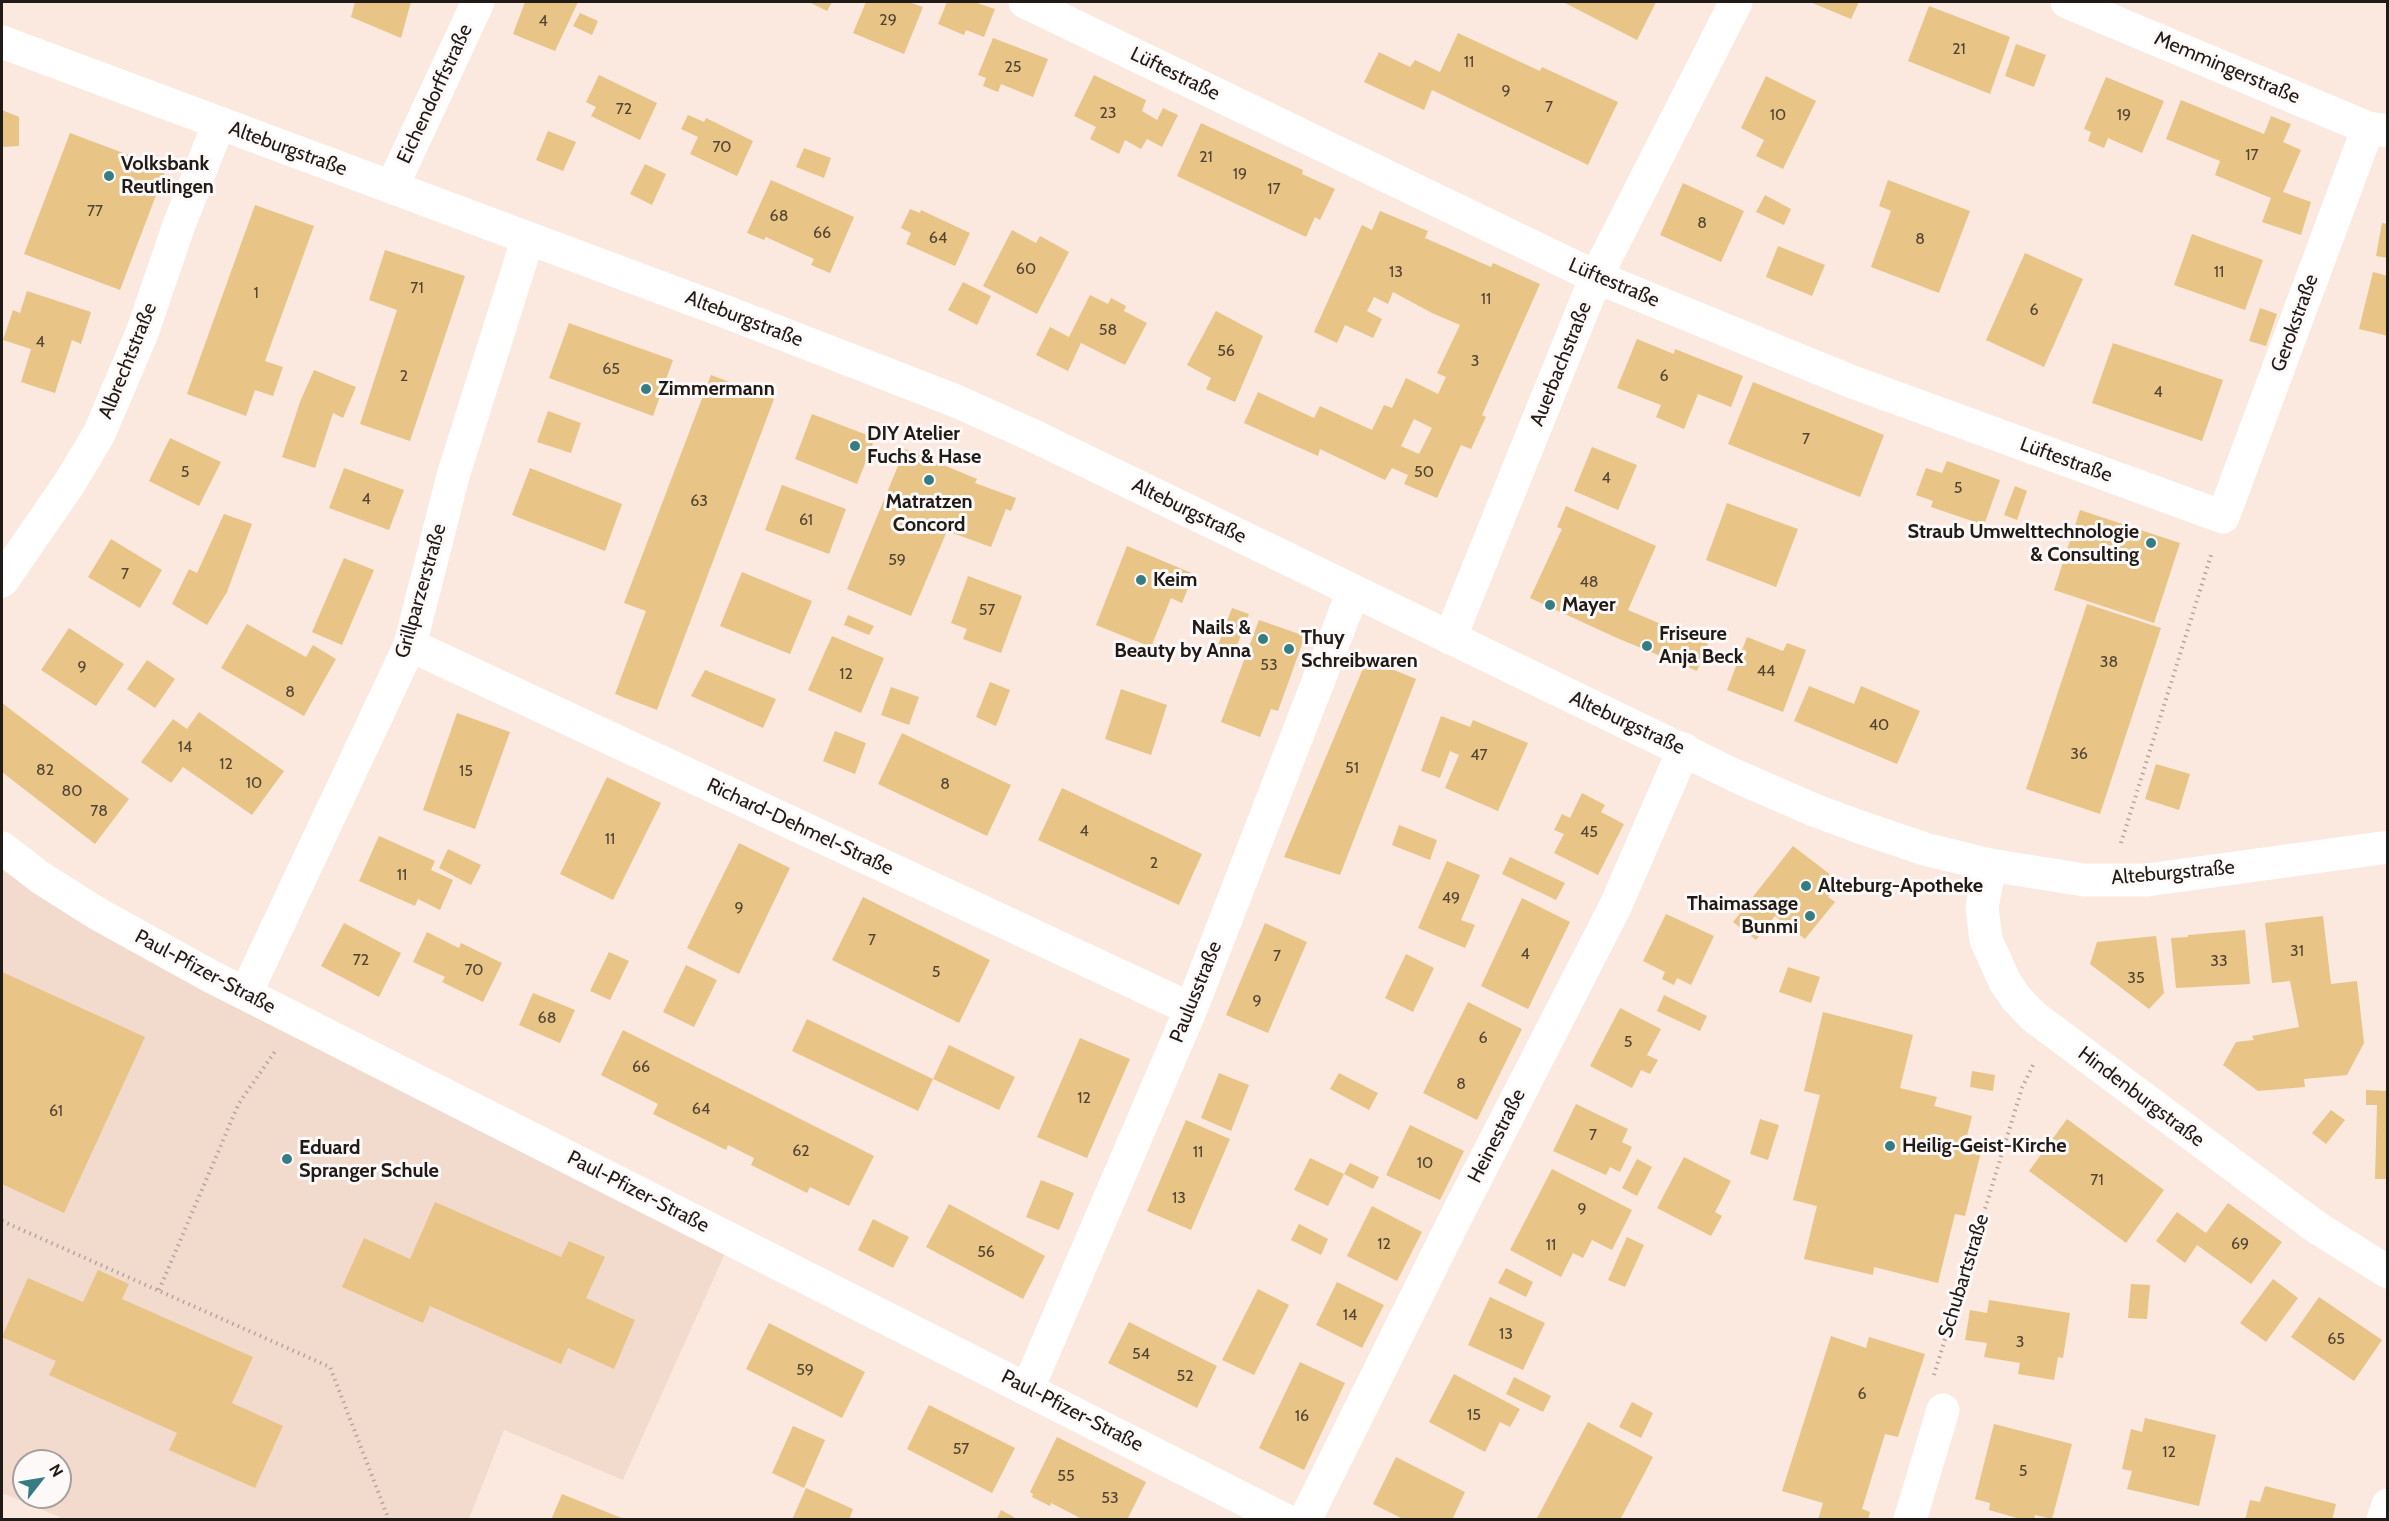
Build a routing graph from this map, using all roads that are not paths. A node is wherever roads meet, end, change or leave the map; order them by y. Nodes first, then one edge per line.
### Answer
1 (478, 2) edge
2 (1025, 2) edge
3 (1736, 2) edge
4 (2067, 2) edge
5 (2, 42) edge
6 (219, 123) junction
7 (2378, 129) edge
8 (392, 187) junction
9 (528, 238) junction
10 (1596, 277) junction
11 (2223, 517) joint
12 (2, 581) edge
13 (1353, 591) junction
14 (1450, 638) junction
15 (410, 645) junction
16 (1684, 749) junction
17 (2388, 847) edge
18 (2, 848) edge
19 (1990, 865) junction
20 (246, 993) junction
21 (1191, 1009) junction
22 (2388, 1272) edge
23 (1028, 1388) junction
24 (1943, 1410) road end
25 (2388, 1505) edge
26 (1284, 1520) edge
27 (1305, 1520) edge
28 (1911, 1520) edge
29 (2383, 1520) edge

1 - 8 street, Eichendorffstraße
2 - 10 street, Lüftestraße
3 - 10 street, Auerbachstraße
4 - 7 street, Memmingerstraße
5 - 6 street, Alteburgstraße
6 - 8 street, Alteburgstraße
6 - 12 street, Albrechtstraße
7 - 11 street, Gerokstraße
8 - 9 street, Alteburgstraße
9 - 13 street, Alteburgstraße
9 - 15 street, Grillparzerstraße
10 - 11 street, Lüftestraße
10 - 14 street, Auerbachstraße
13 - 14 street, Alteburgstraße
13 - 21 street, Paulusstraße
14 - 16 street, Alteburgstraße
15 - 20 street, Grillparzerstraße
15 - 21 street, Richard-Dehmel-Straße
16 - 19 street, Alteburgstraße
16 - 27 street, Heinestraße
17 - 19 street, Alteburgstraße
18 - 20 street, Paul-Pfizer-Straße
19 - 22 street, Hindenburgstraße
20 - 23 street, Paul-Pfizer-Straße
21 - 23 street, Paulusstraße
23 - 26 street, Paul-Pfizer-Straße
24 - 28 street
25 - 29 street

